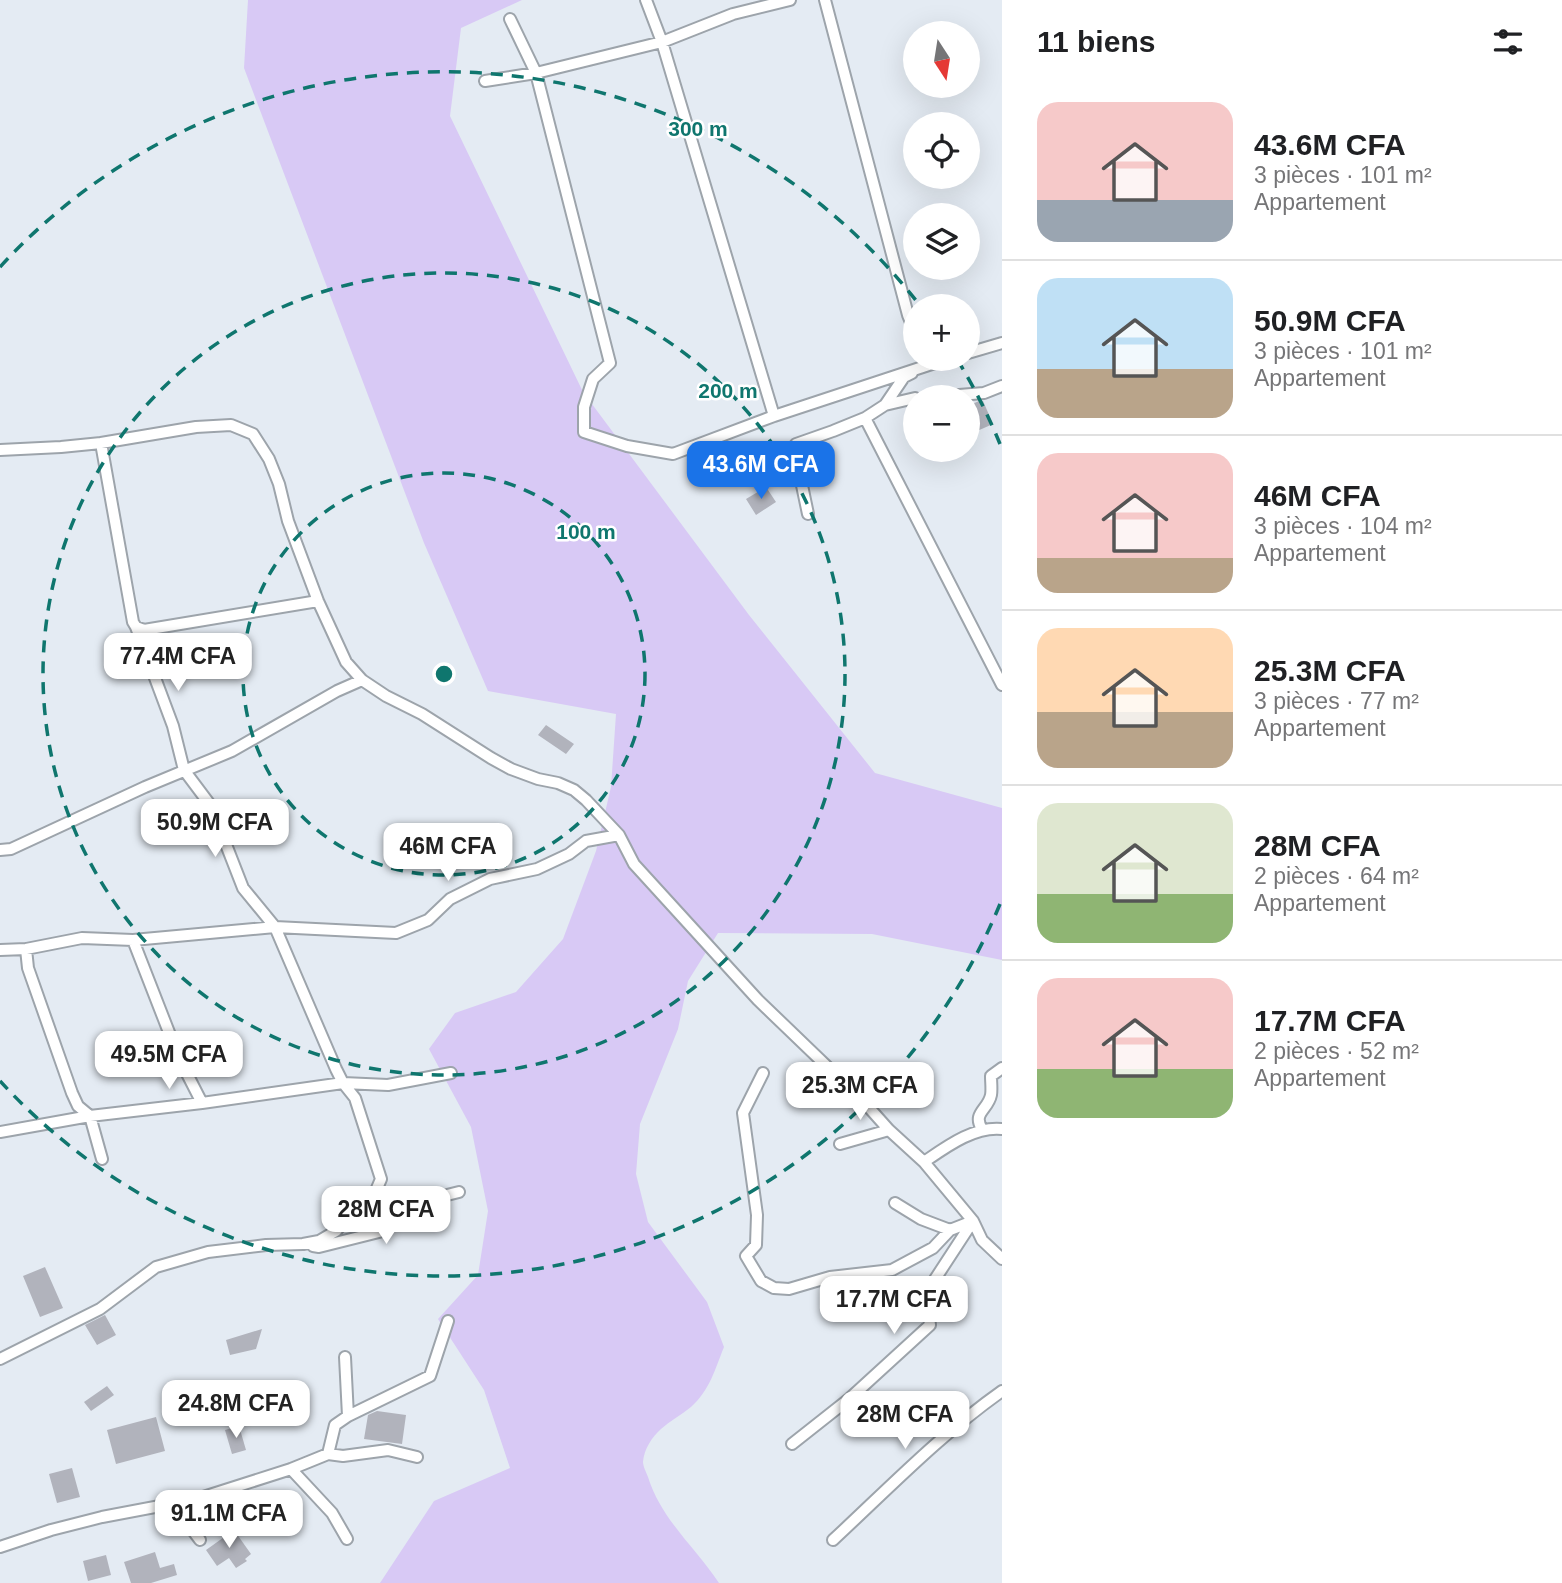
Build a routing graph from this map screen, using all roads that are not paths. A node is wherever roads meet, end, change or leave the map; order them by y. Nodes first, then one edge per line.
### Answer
1 (646, 0) edge
2 (790, 0) edge
3 (825, 0) edge
4 (510, 19) dead end
5 (662, 42) junction
6 (536, 73) junction
7 (485, 81) dead end
8 (903, 296) edge
9 (1002, 343) edge
10 (980, 349) edge
11 (903, 370) edge
12 (913, 371) edge
13 (1002, 386) edge
14 (980, 393) edge
15 (903, 401) edge
16 (885, 405) junction
17 (774, 416) junction
18 (865, 418) junction
19 (101, 443) junction
20 (0, 450) edge
21 (808, 514) dead end
22 (318, 601) junction
23 (136, 627) junction
24 (362, 680) junction
25 (1002, 685) edge
26 (184, 770) junction
27 (619, 835) junction
28 (0, 850) edge
29 (275, 927) junction
30 (133, 940) junction
31 (26, 949) junction
32 (0, 950) edge
33 (1002, 1069) edge
34 (450, 1073) dead end
35 (763, 1073) dead end
36 (343, 1083) junction
37 (202, 1103) junction
38 (90, 1116) junction
39 (982, 1129) junction
40 (1002, 1129) edge
41 (889, 1130) junction
42 (0, 1132) edge
43 (840, 1144) dead end
44 (102, 1159) dead end
45 (924, 1162) junction
46 (459, 1192) dead end
47 (895, 1203) dead end
48 (973, 1221) junction
49 (950, 1230) junction
50 (303, 1244) junction
51 (1002, 1259) edge
52 (447, 1321) dead end
53 (3, 1354) edge
54 (345, 1357) dead end
55 (1002, 1391) edge
56 (348, 1416) junction
57 (792, 1444) dead end
58 (328, 1454) junction
59 (417, 1457) dead end
60 (291, 1469) junction
61 (173, 1504) junction
62 (347, 1539) dead end
63 (200, 1540) dead end
64 (833, 1540) dead end
65 (0, 1547) edge

1 - 5 street
2 - 5 street
3 - 8 street
4 - 6 street
5 - 6 street
5 - 17 street
6 - 7 street
6 - 17 street
9 - 10 street
11 - 17 street
12 - 16 street
13 - 14 street
15 - 16 street
16 - 18 street
18 - 21 street
18 - 25 street
19 - 20 street
19 - 22 street
19 - 23 street
22 - 23 street
22 - 24 street
23 - 26 street
24 - 26 street
24 - 27 street
26 - 28 street
26 - 29 street
27 - 29 street
27 - 41 street
29 - 30 street
29 - 36 street
30 - 31 street
30 - 37 street
31 - 32 street
31 - 38 street
33 - 39 street
34 - 36 street
35 - 49 street
36 - 37 street
36 - 50 street
37 - 38 street
38 - 42 street
38 - 44 street
39 - 40 street
39 - 45 street
41 - 43 street
41 - 45 street
45 - 48 street
46 - 50 street
47 - 49 street
48 - 49 street
48 - 51 street
48 - 57 street
50 - 53 street
52 - 56 street
54 - 56 street
55 - 64 street
56 - 58 street
58 - 59 street
58 - 60 street
60 - 61 street
60 - 62 street
61 - 63 street
61 - 65 street

